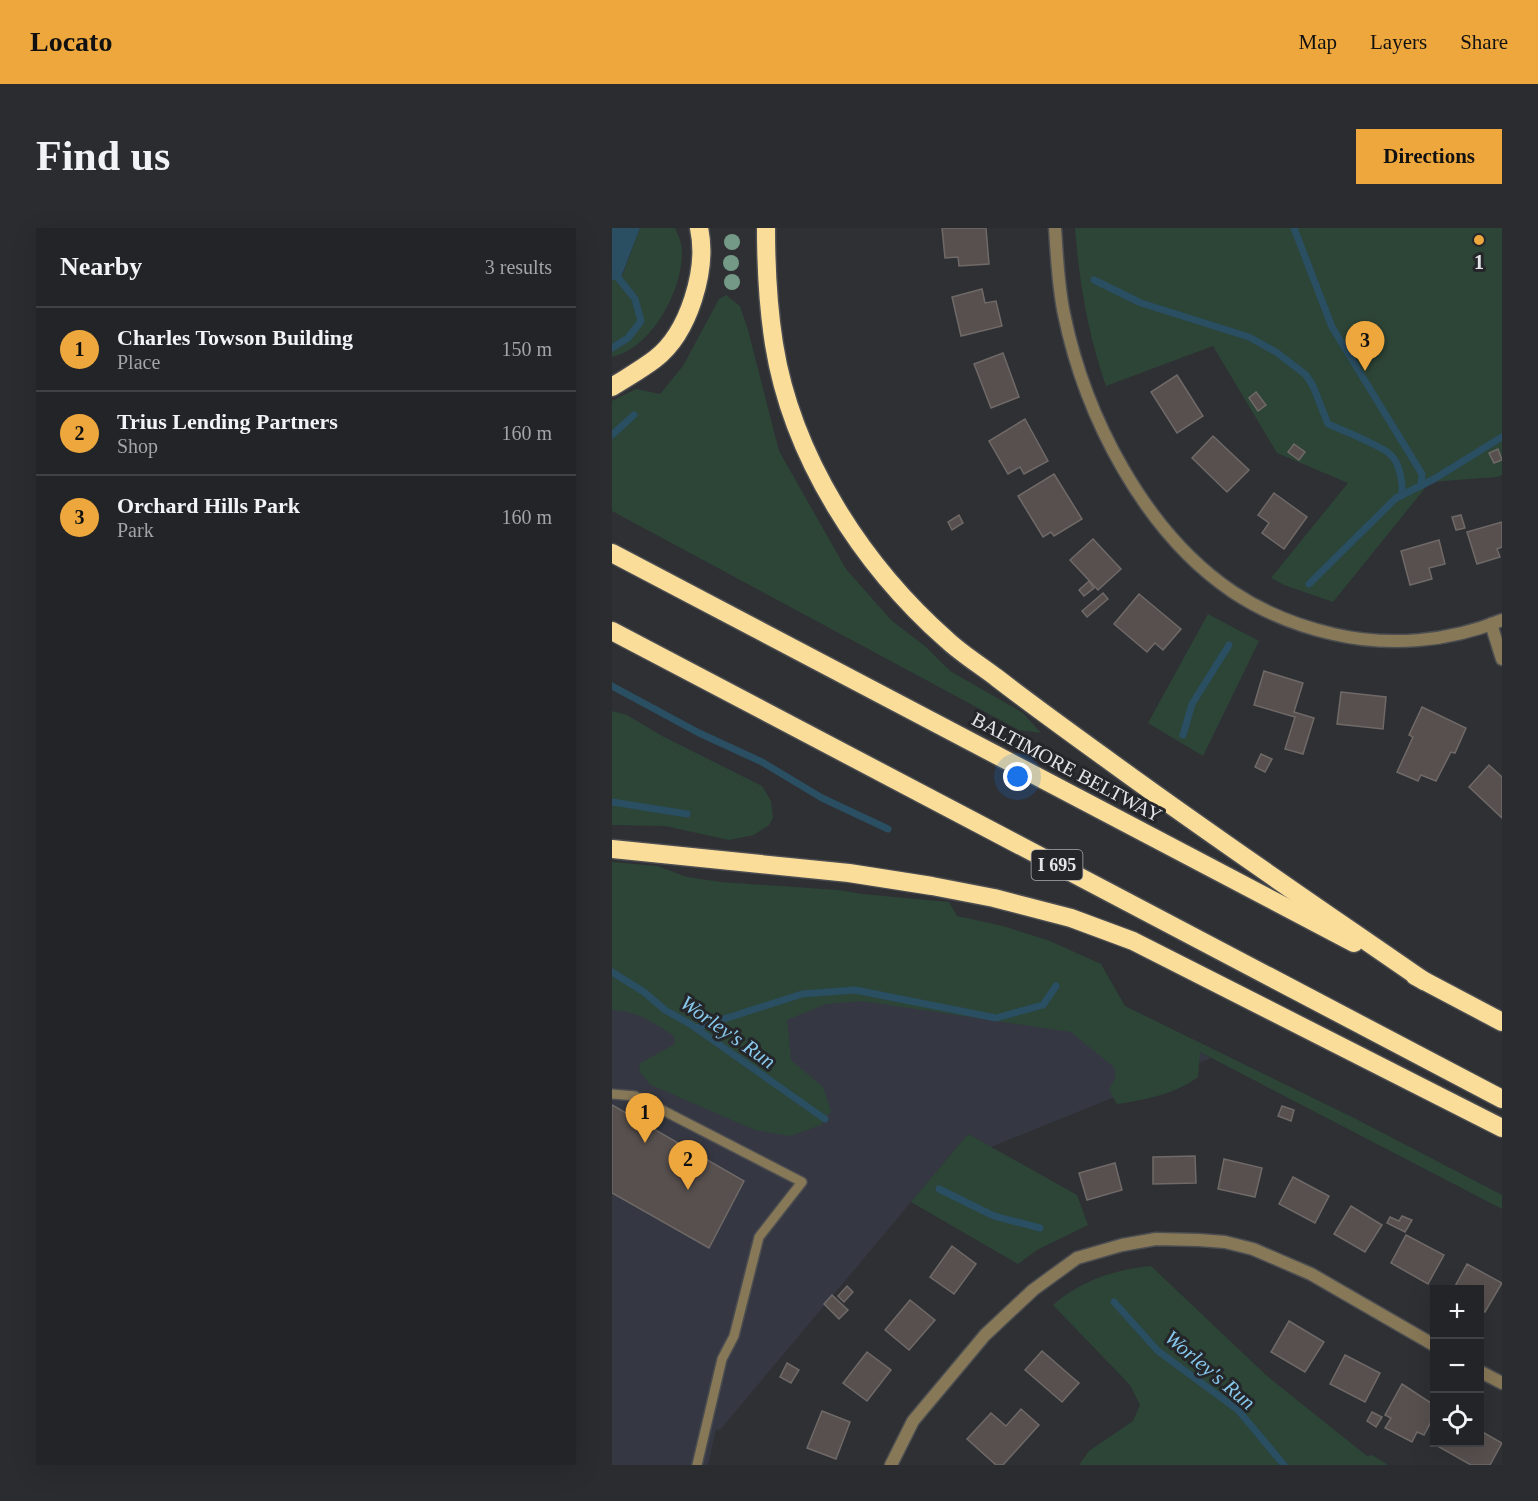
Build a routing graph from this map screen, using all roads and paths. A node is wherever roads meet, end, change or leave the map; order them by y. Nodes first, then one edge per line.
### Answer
1 (699, 228) edge
2 (766, 228) edge
3 (1055, 228) edge
4 (612, 387) edge
5 (612, 553) edge
6 (1497, 622) edge
7 (612, 631) edge
8 (1502, 658) edge
9 (612, 849) edge
10 (1425, 981) junction
11 (1502, 1022) edge
12 (612, 1094) edge
13 (1502, 1099) edge
14 (1502, 1128) edge
15 (1430, 1343) edge
16 (1484, 1374) edge
17 (1502, 1383) edge
18 (697, 1465) edge
19 (891, 1465) edge

1 - 4 highway
2 - 10 highway
3 - 6 street
5 - 10 highway, BALTIMORE BELTWAY
6 - 8 street
7 - 13 highway, I 695
9 - 14 highway
10 - 11 highway, BALTIMORE BELTWAY
12 - 18 lane
15 - 19 street
16 - 17 street

